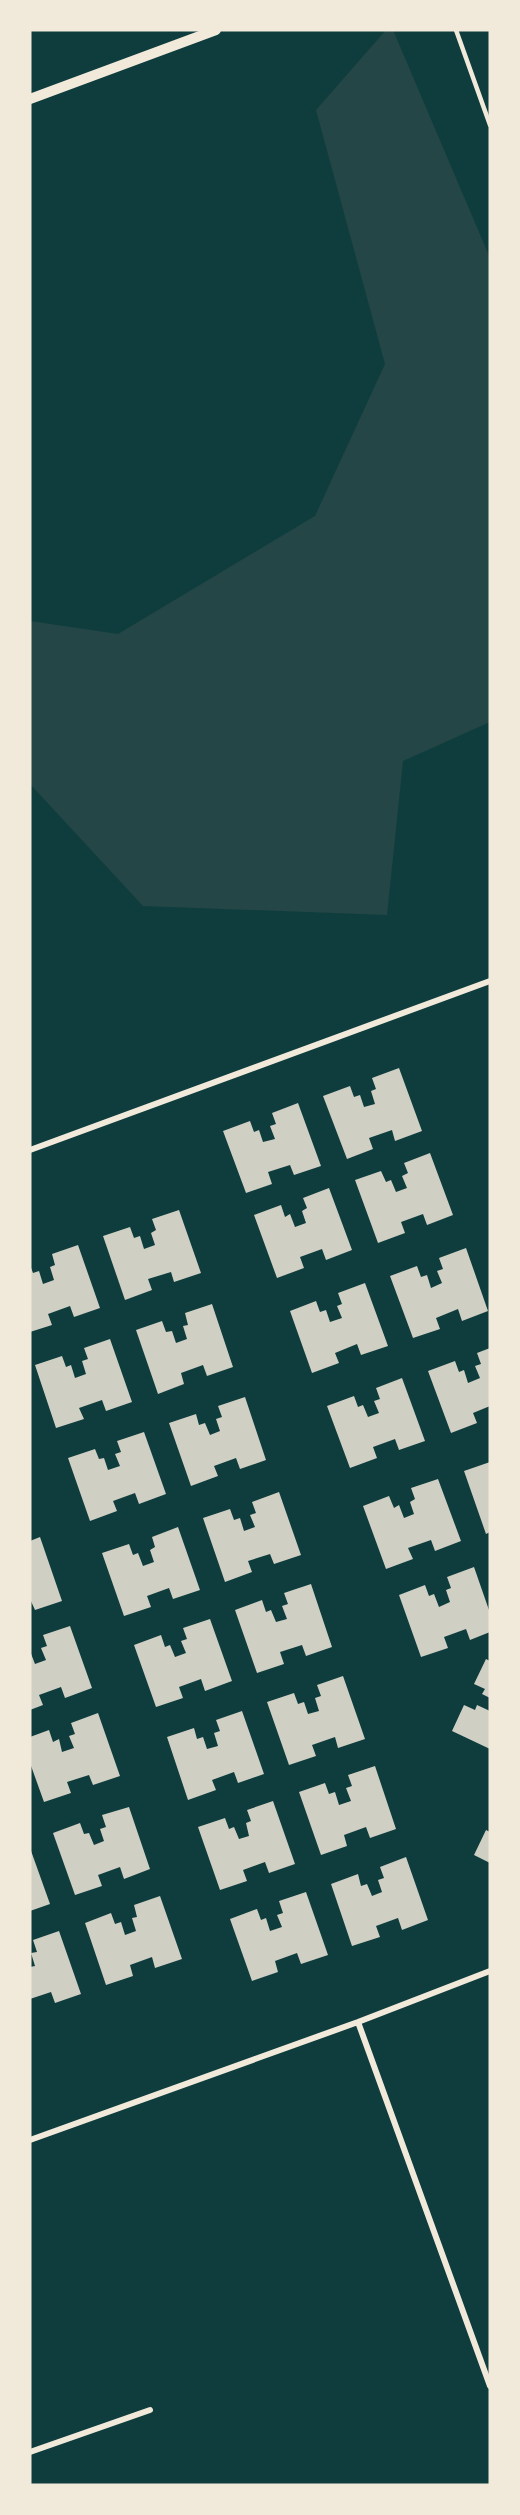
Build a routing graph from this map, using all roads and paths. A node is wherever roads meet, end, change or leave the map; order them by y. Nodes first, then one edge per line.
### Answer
1 (216, 30) edge
2 (456, 30) edge
3 (30, 99) edge
4 (490, 125) edge
5 (490, 981) edge
6 (30, 1150) edge
7 (490, 1971) edge
8 (358, 2022) junction
9 (30, 2140) edge
10 (490, 2386) edge
11 (150, 2409) dead end
12 (30, 2452) edge

1 - 3 street
2 - 4 lane
5 - 6 street
7 - 8 street
8 - 9 street
8 - 10 street
11 - 12 street

